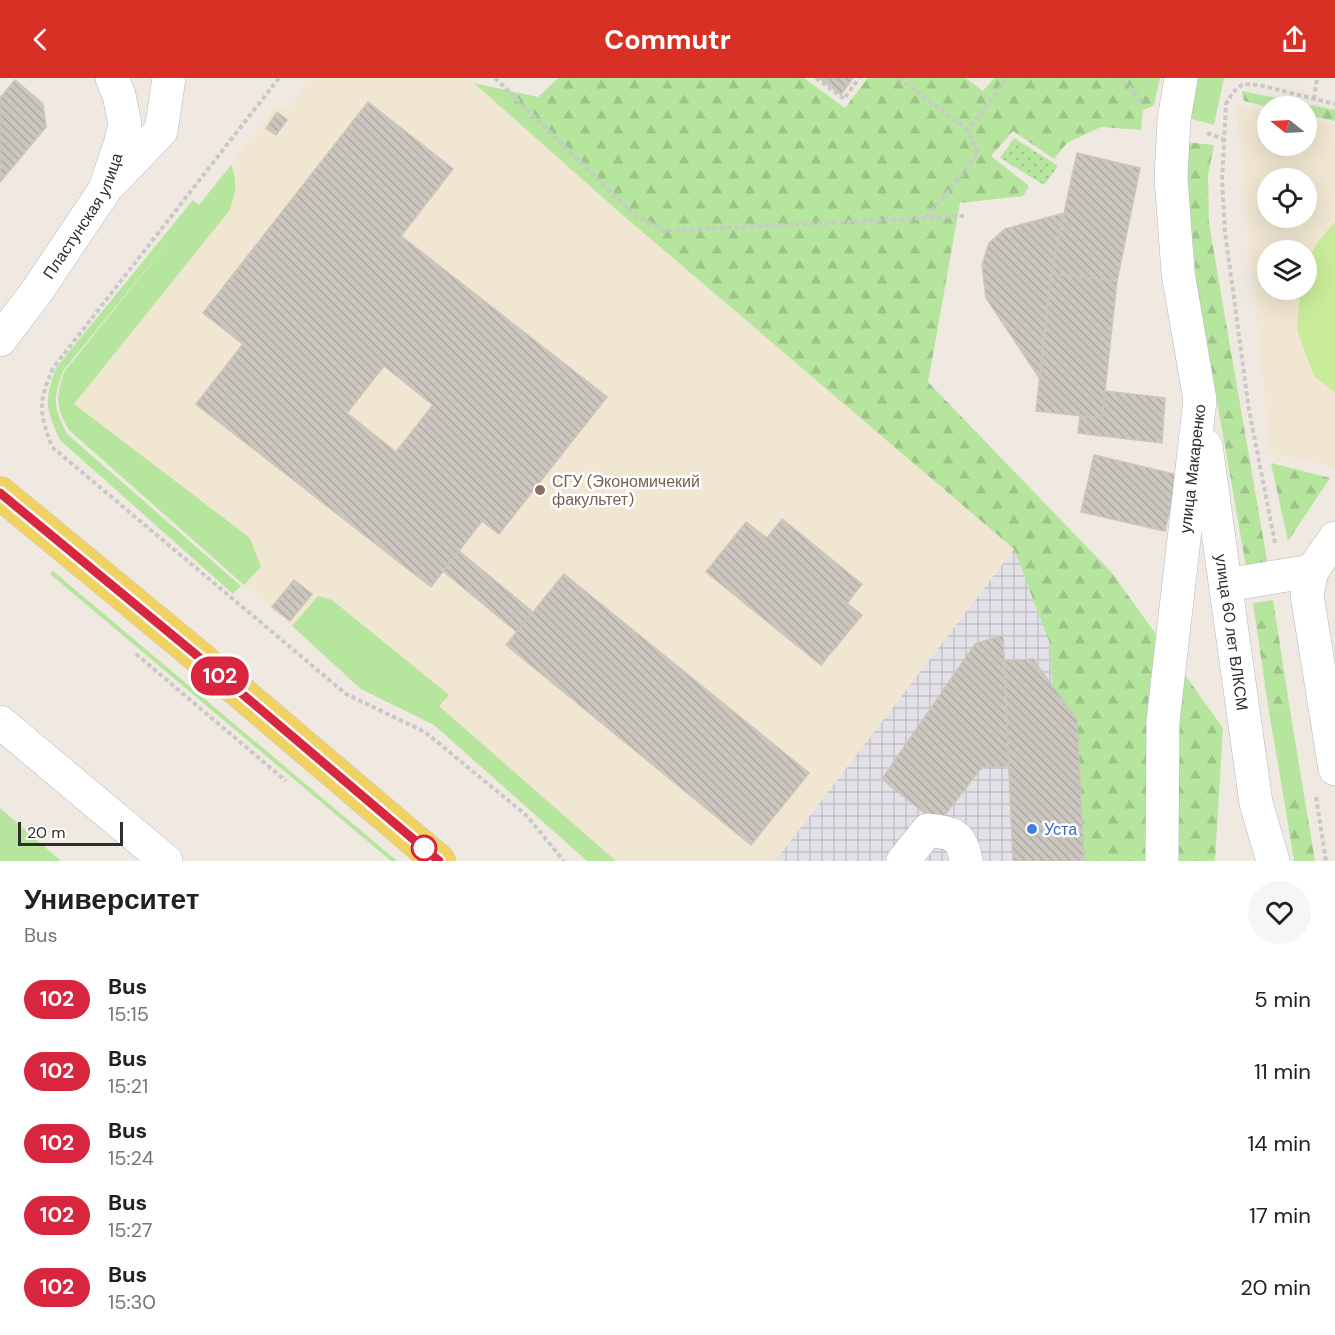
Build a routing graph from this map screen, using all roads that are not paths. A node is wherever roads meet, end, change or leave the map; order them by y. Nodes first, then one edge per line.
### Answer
1 (112, 78) edge
2 (169, 78) edge
3 (1181, 78) edge
4 (104, 191) junction
5 (0, 340) edge
6 (1200, 400) junction
7 (0, 493) edge
8 (1335, 538) edge
9 (1312, 571) junction
10 (1226, 585) junction
11 (0, 722) edge
12 (1325, 781) edge
13 (166, 861) edge
14 (439, 861) edge
15 (903, 861) edge
16 (966, 861) edge
17 (1162, 861) edge
18 (1273, 861) edge

1 - 4 street, Пластунская улица
2 - 4 street
3 - 6 street, улица Макаренко
4 - 5 street, Пластунская улица
6 - 10 street, улица 60 лет ВЛКСМ
6 - 17 street, улица Макаренко
7 - 14 main road
8 - 9 street
9 - 10 street
9 - 12 street
10 - 18 street, улица 60 лет ВЛКСМ
11 - 13 street
15 - 16 street

